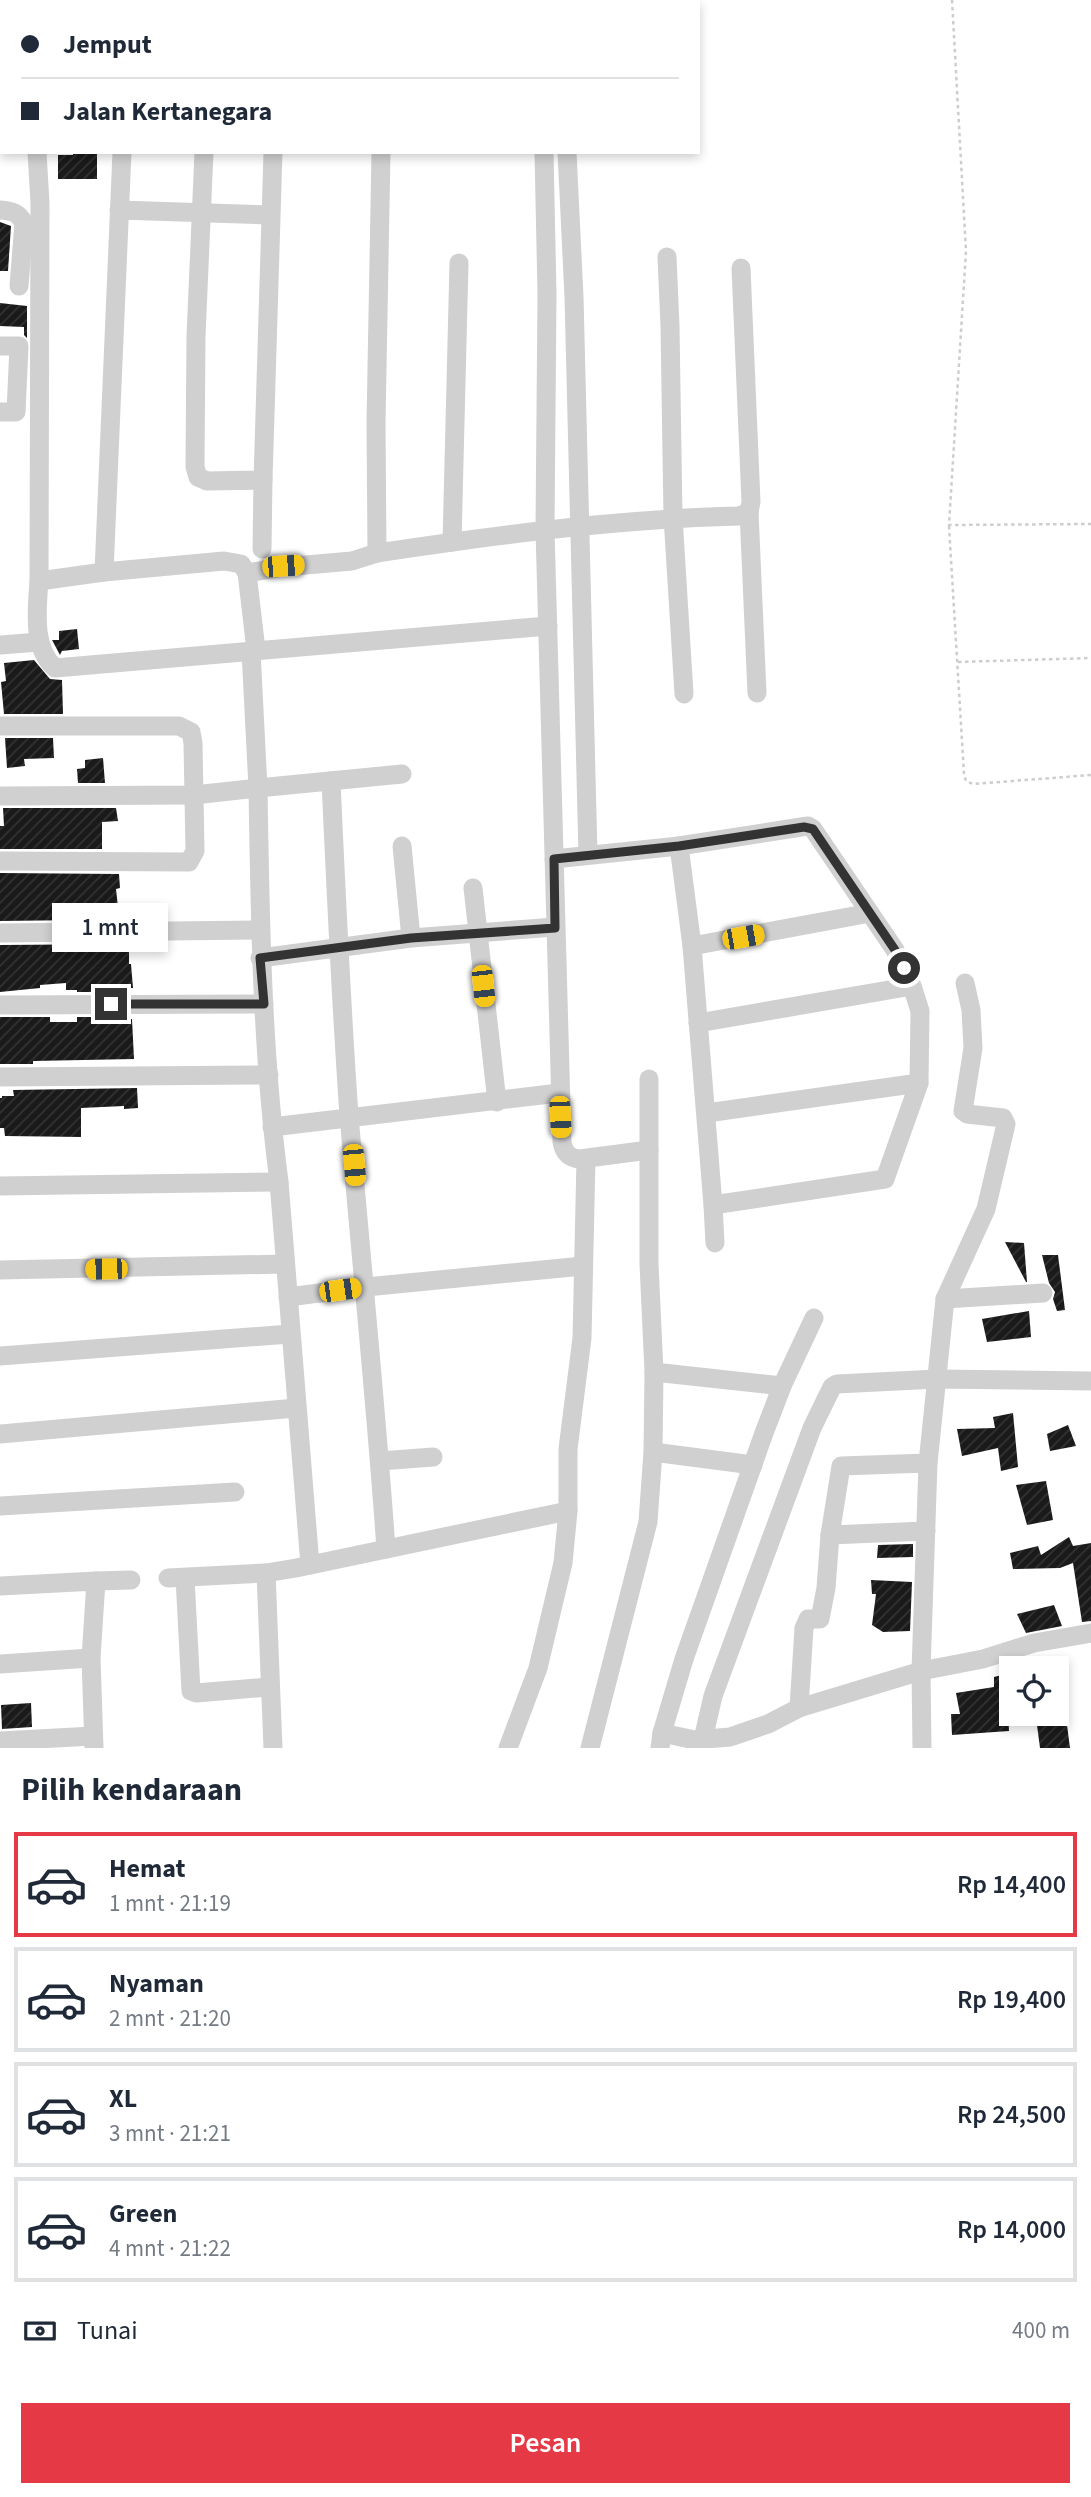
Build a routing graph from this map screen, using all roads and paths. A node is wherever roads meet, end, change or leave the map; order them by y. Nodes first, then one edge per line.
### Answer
1 (952, 0) edge
2 (37, 154) edge
3 (122, 154) edge
4 (205, 154) edge
5 (273, 154) edge
6 (381, 154) edge
7 (544, 154) edge
8 (567, 154) edge
9 (0, 210) edge
10 (120, 210) junction
11 (203, 212) junction
12 (270, 215) junction
13 (667, 257) dead end
14 (459, 263) dead end
15 (741, 268) dead end
16 (19, 286) dead end
17 (0, 346) edge
18 (0, 412) edge
19 (263, 480) junction
20 (749, 512) junction
21 (673, 517) junction
22 (1091, 524) edge
23 (579, 525) junction
24 (949, 525) junction
25 (545, 530) junction
26 (452, 542) junction
27 (262, 549) dead end
28 (377, 553) junction
29 (104, 572) junction
30 (247, 573) junction
31 (39, 581) junction
32 (548, 626) junction
33 (39, 642) junction
34 (0, 645) edge
35 (253, 651) junction
36 (1091, 658) edge
37 (957, 663) junction
38 (757, 693) dead end
39 (684, 694) dead end
40 (0, 726) edge
41 (402, 775) dead end
42 (1091, 775) edge
43 (331, 780) junction
44 (258, 788) junction
45 (194, 795) junction
46 (0, 796) edge
47 (402, 846) dead end
48 (679, 846) junction
49 (588, 855) junction
50 (554, 859) junction
51 (0, 861) edge
52 (473, 888) dead end
53 (870, 913) junction
54 (555, 928) junction
55 (260, 930) junction
56 (477, 932) junction
57 (0, 933) edge
58 (411, 938) junction
59 (692, 946) junction
60 (338, 949) junction
61 (260, 958) junction
62 (964, 983) dead end
63 (912, 986) junction
64 (264, 1004) junction
65 (0, 1005) edge
66 (698, 1023) junction
67 (269, 1075) junction
68 (0, 1077) edge
69 (649, 1079) dead end
70 (919, 1083) junction
71 (559, 1093) junction
72 (497, 1102) junction
73 (707, 1113) junction
74 (350, 1116) junction
75 (272, 1127) junction
76 (649, 1150) junction
77 (586, 1159) junction
78 (279, 1182) junction
79 (0, 1186) edge
80 (713, 1205) junction
81 (715, 1243) dead end
82 (285, 1264) junction
83 (583, 1266) junction
84 (0, 1270) edge
85 (366, 1287) junction
86 (1043, 1293) dead end
87 (288, 1297) junction
88 (945, 1299) junction
89 (814, 1318) dead end
90 (290, 1334) junction
91 (0, 1356) edge
92 (654, 1373) junction
93 (937, 1379) junction
94 (1091, 1381) edge
95 (782, 1386) junction
96 (296, 1408) junction
97 (0, 1434) edge
98 (653, 1452) junction
99 (433, 1457) dead end
100 (380, 1461) junction
101 (929, 1463) junction
102 (753, 1465) junction
103 (234, 1492) dead end
104 (0, 1506) edge
105 (568, 1511) junction
106 (926, 1531) junction
107 (830, 1535) junction
108 (386, 1549) junction
109 (310, 1565) junction
110 (266, 1573) junction
111 (131, 1580) dead end
112 (96, 1581) junction
113 (0, 1586) edge
114 (1091, 1633) edge
115 (91, 1658) junction
116 (0, 1664) edge
117 (921, 1671) junction
118 (269, 1687) junction
119 (799, 1708) junction
120 (663, 1738) edge
121 (0, 1741) edge
122 (93, 1742) edge
123 (699, 1743) edge
124 (273, 1748) edge
125 (509, 1748) edge
126 (590, 1748) edge
127 (922, 1748) edge

1 - 24 path
2 - 31 street
3 - 10 street
4 - 11 street
5 - 12 street
6 - 28 street
7 - 25 street
8 - 23 street
9 - 16 street
10 - 11 street
10 - 29 street
11 - 12 street
11 - 19 street
12 - 19 street
13 - 21 street
14 - 26 street
15 - 20 street
17 - 18 street
19 - 27 street
20 - 21 street
20 - 38 street
21 - 23 street
21 - 39 street
22 - 24 path
23 - 25 street
23 - 49 street
24 - 37 path
25 - 26 street
25 - 32 street
26 - 28 street
28 - 30 street
29 - 30 street
29 - 31 street
30 - 35 street
31 - 33 street
32 - 35 street
32 - 50 street
33 - 34 street
33 - 35 street
35 - 44 street
36 - 37 path
37 - 42 path
40 - 45 street
41 - 43 street
43 - 44 street
43 - 60 street
44 - 45 street
44 - 55 street
45 - 46 street
45 - 51 street
47 - 58 street
48 - 49 street
48 - 53 street
48 - 59 street
49 - 50 street
50 - 54 street
52 - 56 street
53 - 59 street
53 - 63 street
54 - 56 street
54 - 71 street
55 - 57 street
55 - 61 street
56 - 58 street
56 - 72 street
58 - 60 street
59 - 66 street
60 - 61 street
60 - 74 street
61 - 64 street
62 - 88 street
63 - 66 street
63 - 70 street
64 - 65 street
64 - 67 street
66 - 73 street
67 - 68 street
67 - 75 street
69 - 76 street
70 - 73 street
70 - 80 street
71 - 72 street
71 - 77 street
72 - 74 street
73 - 80 street
74 - 75 street
74 - 85 street
75 - 78 street
76 - 77 street
76 - 92 street
77 - 83 street
78 - 79 street
78 - 82 street
80 - 81 street
82 - 84 street
82 - 87 street
83 - 85 street
83 - 105 street
85 - 87 street
85 - 100 street
86 - 88 street
87 - 90 street
88 - 93 street
89 - 95 street
90 - 91 street
90 - 96 street
92 - 95 street
92 - 98 street
93 - 94 street
93 - 101 street
93 - 123 street
95 - 102 street
96 - 97 street
96 - 109 street
98 - 102 street
98 - 126 street
99 - 100 street
100 - 108 street
101 - 106 street
101 - 107 street
102 - 120 street
103 - 104 street
105 - 108 street
105 - 125 street
106 - 107 street
106 - 117 street
107 - 119 street
108 - 109 street
109 - 110 street
110 - 118 street
110 - 118 street
111 - 112 street
112 - 113 street
112 - 115 street
114 - 117 street
115 - 116 street
115 - 122 street
117 - 119 street
117 - 127 street
118 - 124 street
119 - 123 street
120 - 123 street
121 - 122 street

